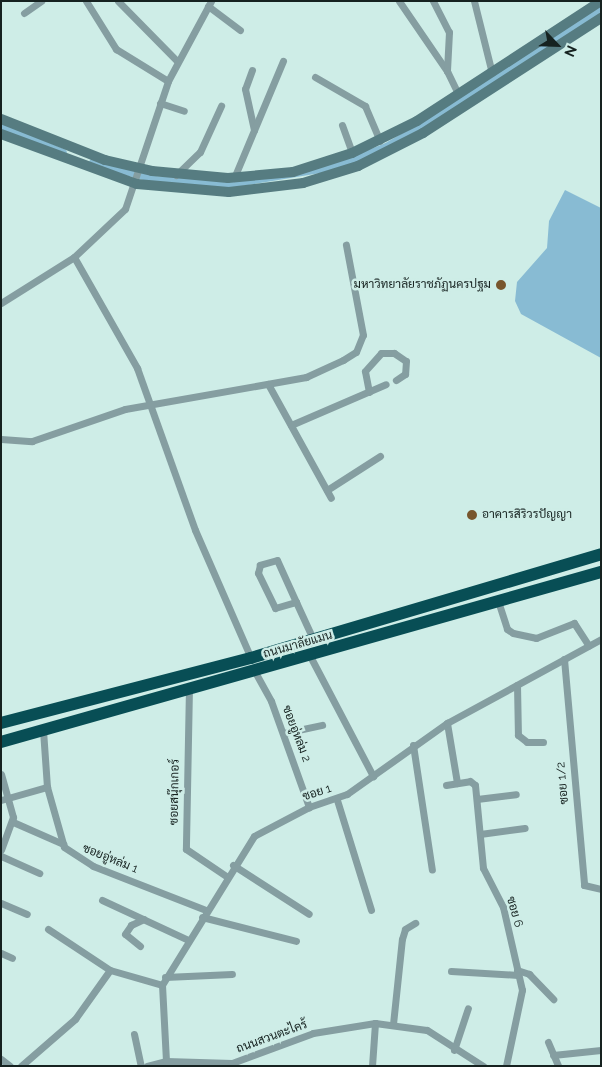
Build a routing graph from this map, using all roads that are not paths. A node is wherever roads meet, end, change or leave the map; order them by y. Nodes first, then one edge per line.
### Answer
1 (41, 1) edge
2 (86, 1) edge
3 (118, 1) edge
4 (399, 1) edge
5 (433, 1) edge
6 (474, 1) edge
7 (601, 2) edge
8 (210, 4) edge
9 (24, 13) dead end
10 (601, 18) edge
11 (240, 30) dead end
12 (177, 61) junction
13 (283, 61) dead end
14 (252, 70) dead end
15 (447, 71) junction
16 (492, 73) junction
17 (315, 76) dead end
18 (168, 81) junction
19 (458, 94) junction
20 (160, 103) junction
21 (221, 106) dead end
22 (184, 111) dead end
23 (1, 119) edge
24 (342, 125) dead end
25 (254, 130) junction
26 (1, 134) edge
27 (380, 141) junction
28 (352, 153) junction
29 (140, 170) junction
30 (176, 175) junction
31 (234, 178) junction
32 (137, 183) junction
33 (346, 244) dead end
34 (74, 257) junction
35 (1, 303) edge
36 (396, 380) dead end
37 (268, 384) junction
38 (386, 384) dead end
39 (369, 392) junction
40 (153, 407) junction
41 (291, 425) junction
42 (1, 439) edge
43 (380, 456) dead end
44 (327, 490) junction
45 (331, 498) dead end
46 (601, 554) edge
47 (601, 572) edge
48 (498, 601) junction
49 (296, 602) junction
50 (313, 639) junction
51 (601, 639) edge
52 (589, 646) junction
53 (310, 656) junction
54 (251, 658) junction
55 (564, 659) junction
56 (255, 672) junction
57 (517, 685) junction
58 (189, 687) junction
59 (1, 723) edge
60 (447, 723) junction
61 (322, 725) dead end
62 (44, 730) junction
63 (284, 733) junction
64 (1, 742) edge
65 (543, 742) dead end
66 (413, 745) junction
67 (1, 774) edge
68 (373, 776) junction
69 (457, 783) junction
70 (446, 785) dead end
71 (47, 787) junction
72 (516, 794) dead end
73 (5, 799) edge
74 (477, 799) junction
75 (337, 800) junction
76 (309, 807) junction
77 (13, 822) junction
78 (525, 828) dead end
79 (480, 834) junction
80 (63, 844) junction
81 (1, 850) edge
82 (1, 856) edge
83 (233, 865) junction
84 (432, 870) dead end
85 (39, 873) dead end
86 (226, 876) junction
87 (601, 889) edge
88 (102, 900) dead end
89 (1, 903) edge
90 (371, 910) dead end
91 (27, 914) dead end
92 (204, 914) junction
93 (309, 914) dead end
94 (144, 919) junction
95 (415, 923) dead end
96 (48, 929) dead end
97 (186, 939) junction
98 (296, 941) dead end
99 (140, 946) dead end
100 (1, 953) edge
101 (12, 958) dead end
102 (110, 970) junction
103 (451, 971) dead end
104 (518, 972) junction
105 (232, 974) dead end
106 (163, 981) junction
107 (553, 999) dead end
108 (468, 1008) dead end
109 (375, 1023) junction
110 (393, 1024) junction
111 (134, 1034) dead end
112 (548, 1042) dead end
113 (454, 1050) junction
114 (601, 1050) edge
115 (553, 1055) junction
116 (1, 1059) edge
117 (166, 1061) junction
118 (248, 1063) edge
119 (221, 1064) edge
120 (10, 1066) edge
121 (21, 1066) edge
122 (140, 1066) edge
123 (147, 1066) edge
124 (372, 1066) edge
125 (483, 1066) edge
126 (506, 1066) edge
127 (558, 1066) edge

1 - 9 street
2 - 18 street
3 - 12 street
4 - 15 street
5 - 15 street
6 - 16 street
7 - 16 street
8 - 11 street
8 - 12 street
10 - 32 street
12 - 18 street
13 - 25 street
14 - 25 street
15 - 19 street
16 - 19 street
17 - 27 street
18 - 20 street
19 - 27 street
20 - 22 street
20 - 29 street
21 - 30 street
23 - 29 street
24 - 28 street
25 - 31 street
26 - 32 street
27 - 28 street
28 - 31 street
29 - 30 street
29 - 32 street
30 - 31 street
32 - 34 street
33 - 37 street
34 - 35 street
34 - 40 street
36 - 39 street
37 - 40 street
37 - 41 street
38 - 39 street
39 - 41 street
40 - 42 street
40 - 54 street
41 - 44 street
43 - 44 street
44 - 45 street
46 - 50 highway, ถนนมาลัยแมน
47 - 48 highway, ถนนมาลัยแมน
48 - 52 street
48 - 53 highway, ถนนมาลัยแมน
49 - 49 street
49 - 50 street
50 - 54 highway, ถนนมาลัยแมน
51 - 52 street, ซอย 1
52 - 55 street, ซอย 1
53 - 56 highway, ถนนมาลัยแมน
53 - 68 street
54 - 56 highway
54 - 59 highway, ถนนมาลัยแมน
55 - 57 street, ซอย 1
55 - 87 street, ซอย 1/2
56 - 58 highway, ถนนมาลัยแมน
56 - 63 street, ซอยอู่หล่ม 2
57 - 60 street, ซอย 1
57 - 65 street
58 - 62 highway, ถนนมาลัยแมน
58 - 86 street, ซอยสนุ๊กเกอร์
60 - 66 street, ซอย 1
60 - 69 street
61 - 63 street
62 - 64 highway, ถนนมาลัยแมน
62 - 71 street
63 - 76 street, ซอยอู่หล่ม 2
66 - 68 street, ซอย 1
66 - 84 street
67 - 73 street
68 - 75 street, ซอย 1
69 - 70 street
69 - 74 street
71 - 73 street
71 - 80 street
72 - 74 street
73 - 77 street
74 - 79 street, ซอย 6
75 - 76 street, ซอย 1
75 - 90 street
76 - 83 street, ซอย 1
77 - 80 street
77 - 81 street
78 - 79 street
79 - 104 street, ซอย 6
80 - 92 street, ซอยอู่หล่ม 1
82 - 85 street
83 - 86 street, ซอย 1
83 - 93 street
86 - 92 street, ซอย 1
88 - 94 street
89 - 91 street
92 - 97 street, ซอย 1
92 - 98 street, ซอยอู่หล่ม 1
94 - 97 street
94 - 99 street
95 - 110 street
96 - 102 street
97 - 106 street, ซอย 1
100 - 101 street
102 - 106 street
102 - 121 street
103 - 104 street
104 - 107 street
104 - 126 street, ซอย 6
105 - 106 street
106 - 117 street
108 - 113 street
109 - 110 street, ถนนสวนตะไคร้
109 - 118 street, ถนนสวนตะไคร้
109 - 124 street
110 - 113 street, ถนนสวนตะไคร้
111 - 122 street
112 - 115 street
113 - 125 street, ถนนสวนตะไคร้
114 - 115 street
115 - 127 street
116 - 120 street
117 - 119 street, ถนนสวนตะไคร้
117 - 123 street, ถนนสวนตะไคร้
118 - 119 street, ถนนสวนตะไคร้

